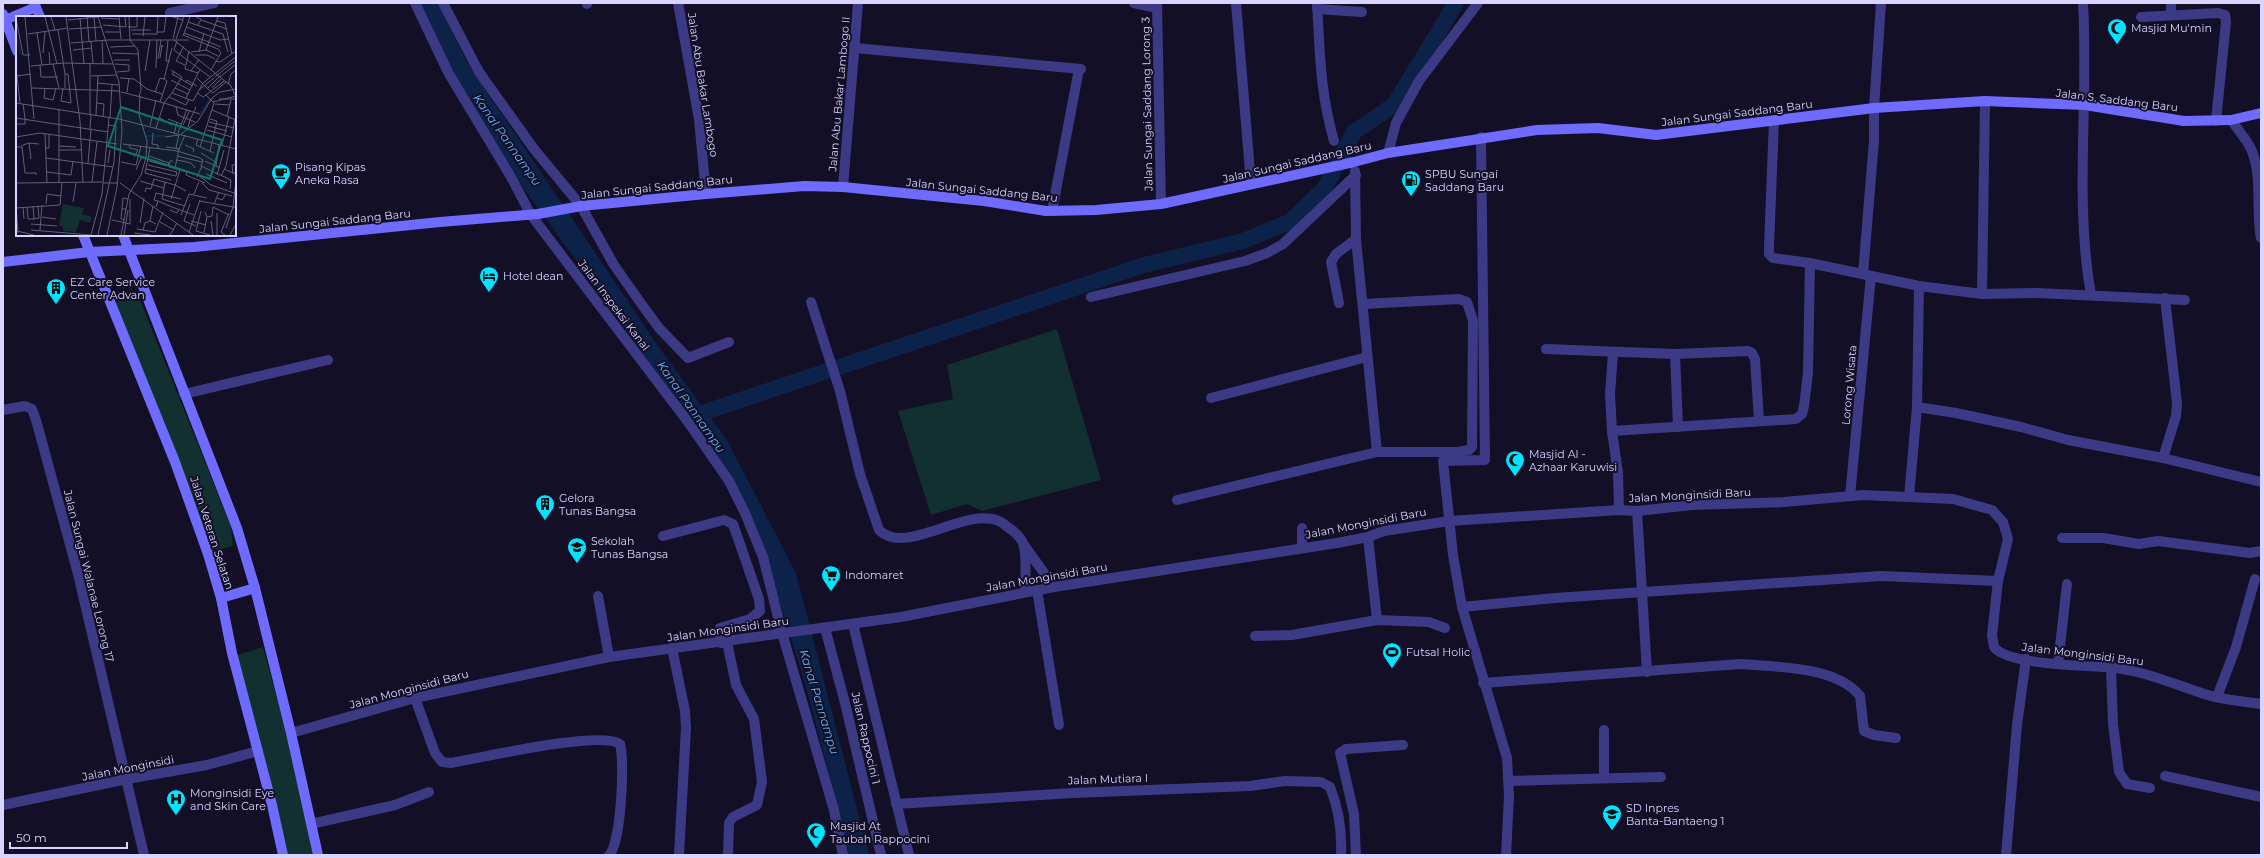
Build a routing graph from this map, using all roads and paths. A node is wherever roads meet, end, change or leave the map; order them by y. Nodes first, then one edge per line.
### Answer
1 (214, 3) edge
2 (415, 3) edge
3 (443, 3) edge
4 (678, 3) edge
5 (858, 3) edge
6 (1134, 3) edge
7 (1236, 3) edge
8 (1478, 3) edge
9 (1881, 3) edge
10 (2083, 3) edge
11 (2171, 3) edge
12 (35, 5) edge
13 (1157, 5) edge
14 (1317, 6) edge
15 (1362, 12) dead end
16 (170, 13) dead end
17 (2171, 15) junction
18 (40, 16) edge
19 (4, 17) edge
20 (2141, 17) dead end
21 (16, 48) edge
22 (855, 48) junction
23 (1985, 101) junction
24 (2085, 105) junction
25 (1874, 108) junction
26 (2261, 113) edge
27 (1774, 120) junction
28 (2231, 120) junction
29 (2216, 121) junction
30 (1481, 137) junction
31 (1334, 141) dead end
32 (1388, 152) junction
33 (1349, 163) junction
34 (1356, 175) junction
35 (1252, 184) junction
36 (843, 187) junction
37 (706, 194) junction
38 (2260, 196) edge
39 (1161, 204) junction
40 (578, 207) junction
41 (1052, 211) junction
42 (535, 215) junction
43 (83, 236) edge
44 (123, 236) edge
45 (2261, 238) edge
46 (1356, 239) junction
47 (129, 251) junction
48 (89, 252) junction
49 (3, 262) edge
50 (1810, 263) junction
51 (1867, 275) junction
52 (1919, 286) junction
53 (1982, 294) junction
54 (2091, 295) junction
55 (1091, 297) dead end
56 (2165, 298) junction
57 (2184, 300) dead end
58 (811, 302) dead end
59 (1339, 303) dead end
60 (1363, 304) junction
61 (729, 342) dead end
62 (1546, 349) dead end
63 (1613, 353) junction
64 (1675, 354) junction
65 (1368, 357) junction
66 (328, 360) dead end
67 (184, 394) junction
68 (1211, 398) dead end
69 (1917, 407) junction
70 (3, 410) edge
71 (1759, 421) junction
72 (1678, 426) junction
73 (1612, 431) junction
74 (1377, 452) junction
75 (2163, 458) junction
76 (2261, 482) edge
77 (1850, 496) junction
78 (1909, 497) junction
79 (1177, 500) dead end
80 (1619, 510) junction
81 (1637, 511) junction
82 (1449, 521) junction
83 (1302, 528) dead end
84 (663, 536) dead end
85 (1368, 537) junction
86 (2062, 538) dead end
87 (1024, 545) junction
88 (1302, 548) junction
89 (2261, 551) edge
90 (2255, 579) dead end
91 (1998, 581) junction
92 (2067, 584) dead end
93 (1054, 586) junction
94 (255, 588) junction
95 (1037, 590) junction
96 (1025, 592) junction
97 (1642, 592) junction
98 (598, 596) dead end
99 (220, 598) junction
100 (1462, 607) junction
101 (1377, 620) junction
102 (853, 624) junction
103 (823, 628) junction
104 (1445, 628) dead end
105 (784, 633) junction
106 (1255, 636) dead end
107 (724, 642) junction
108 (672, 648) junction
109 (609, 657) junction
110 (2026, 659) junction
111 (2058, 664) junction
112 (2111, 668) junction
113 (1646, 672) junction
114 (1483, 683) junction
115 (2217, 696) junction
116 (415, 698) junction
117 (2261, 704) edge
118 (1059, 725) dead end
119 (1604, 730) dead end
120 (292, 733) junction
121 (1896, 738) dead end
122 (1403, 745) dead end
123 (258, 751) junction
124 (2165, 776) dead end
125 (1661, 777) dead end
126 (1604, 778) junction
127 (127, 779) junction
128 (1509, 781) junction
129 (2150, 788) dead end
130 (429, 792) dead end
131 (2261, 797) edge
132 (896, 804) junction
133 (3, 805) edge
134 (311, 824) junction
135 (144, 855) edge
136 (282, 855) edge
137 (318, 855) edge
138 (609, 855) edge
139 (679, 855) edge
140 (728, 855) edge
141 (843, 855) edge
142 (881, 855) edge
143 (909, 855) edge
144 (1341, 855) edge
145 (1356, 855) edge
146 (1506, 855) edge
147 (2006, 855) edge

1 - 16 street
2 - 42 street, Jalan Inspeksi Kanal
3 - 40 street
4 - 37 street, Jalan Abu Bakar Lambogo
5 - 22 street, Jalan Abu Bakar Lambogo II
6 - 13 street
7 - 35 street
8 - 32 street
9 - 25 street, Lorong Wisata
10 - 24 street
11 - 17 street
12 - 18 main road
12 - 19 main road
13 - 39 street, Jalan Sungai Saddang Lorong 3
14 - 15 street
14 - 31 street
17 - 20 street
17 - 29 street
19 - 21 main road
22 - 36 street, Jalan Abu Bakar Lambogo II
22 - 41 street
23 - 24 main road, Jalan S. Saddang Baru
23 - 25 main road, Jalan S. Saddang Baru
23 - 53 street
24 - 29 main road, Jalan S. Saddang Baru
24 - 54 street
25 - 27 main road, Jalan Sungai Saddang Baru
25 - 51 street, Lorong Wisata
26 - 28 main road, Jalan S. Saddang Baru
27 - 30 main road, Jalan Sungai Saddang Baru
27 - 50 street
28 - 29 main road, Jalan S. Saddang Baru
28 - 38 street
30 - 32 main road, Jalan Sungai Saddang Baru
30 - 82 street
32 - 33 main road, Jalan Sungai Saddang Baru
33 - 34 street
33 - 35 main road, Jalan Sungai Saddang Baru
34 - 46 street
34 - 55 street
35 - 39 main road, Jalan Sungai Saddang Baru
36 - 37 main road, Jalan Sungai Saddang Baru
36 - 41 main road, Jalan Sungai Saddang Baru
37 - 40 main road, Jalan Sungai Saddang Baru
38 - 45 street
39 - 41 main road, Jalan Sungai Saddang Baru
40 - 42 main road, Jalan Sungai Saddang Baru
40 - 61 street
42 - 47 main road, Jalan Sungai Saddang Baru
42 - 105 street, Jalan Inspeksi Kanal
43 - 48 main road, Jalan Veteran Selatan
44 - 47 main road, Jalan Veteran Selatan
46 - 59 street
46 - 60 street
47 - 48 main road, Jalan Sungai Saddang Baru
47 - 67 main road, Jalan Veteran Selatan
48 - 49 main road, Jalan Sungai Saddang Baru
48 - 99 main road, Jalan Veteran Selatan
50 - 51 street
50 - 71 street
51 - 52 street
51 - 77 street, Lorong Wisata
52 - 53 street
52 - 69 street
53 - 54 street
54 - 56 street
56 - 57 street
56 - 75 street
58 - 87 street
60 - 65 street
60 - 74 street
62 - 63 street
63 - 64 street
63 - 73 street
64 - 71 street
64 - 72 street
65 - 68 street
65 - 74 street
66 - 67 street
67 - 94 main road, Jalan Veteran Selatan
69 - 75 street
69 - 78 street
70 - 127 street, Jalan Sungai Walanae Lorong 17
71 - 72 street
72 - 73 street
73 - 80 street
74 - 79 street
75 - 76 street
77 - 78 street, Jalan Monginsidi Baru
77 - 81 street, Jalan Monginsidi Baru
78 - 91 street, Jalan Monginsidi Baru
80 - 81 street, Jalan Monginsidi Baru
80 - 82 street, Jalan Monginsidi Baru
81 - 97 street
82 - 85 street, Jalan Monginsidi Baru
82 - 100 street
83 - 88 street
84 - 107 street
85 - 88 street, Jalan Monginsidi Baru
85 - 101 street
86 - 89 street
87 - 93 street
87 - 96 street
88 - 93 street, Jalan Monginsidi Baru
90 - 115 street
91 - 97 street
91 - 110 street, Jalan Monginsidi Baru
92 - 111 street
93 - 95 street, Jalan Monginsidi Baru
94 - 99 main road
94 - 120 main road, Jalan Veteran Selatan
95 - 96 street, Jalan Monginsidi Baru
95 - 118 street
96 - 102 street, Jalan Monginsidi Baru
97 - 100 street
97 - 113 street
98 - 109 street
99 - 123 main road, Jalan Veteran Selatan
100 - 114 street
101 - 104 street
101 - 106 street
102 - 103 street, Jalan Monginsidi Baru
102 - 132 street
103 - 105 street, Jalan Monginsidi Baru
103 - 142 street, Jalan Rappocini 1
105 - 107 street, Jalan Monginsidi Baru
105 - 141 street, Jalan Inspeksi Kanal
107 - 108 street, Jalan Monginsidi Baru
107 - 140 street
108 - 109 street, Jalan Monginsidi Baru
108 - 139 street
109 - 116 street, Jalan Monginsidi Baru
110 - 111 street, Jalan Monginsidi Baru
110 - 147 street
111 - 112 street, Jalan Monginsidi Baru
112 - 115 street, Jalan Monginsidi Baru
112 - 129 street
113 - 114 street
113 - 121 street
114 - 128 street
115 - 117 street, Jalan Monginsidi Baru
116 - 120 street, Jalan Monginsidi Baru
116 - 138 street
119 - 126 street
120 - 134 main road, Jalan Veteran Selatan
122 - 145 street
123 - 127 street, Jalan Monginsidi
123 - 136 main road, Jalan Veteran Selatan
124 - 131 street
125 - 126 street
126 - 128 street
127 - 133 street, Jalan Monginsidi
127 - 135 street
128 - 146 street
130 - 134 street
132 - 143 street
132 - 144 street, Jalan Mutiara I
134 - 137 main road, Jalan Veteran Selatan

